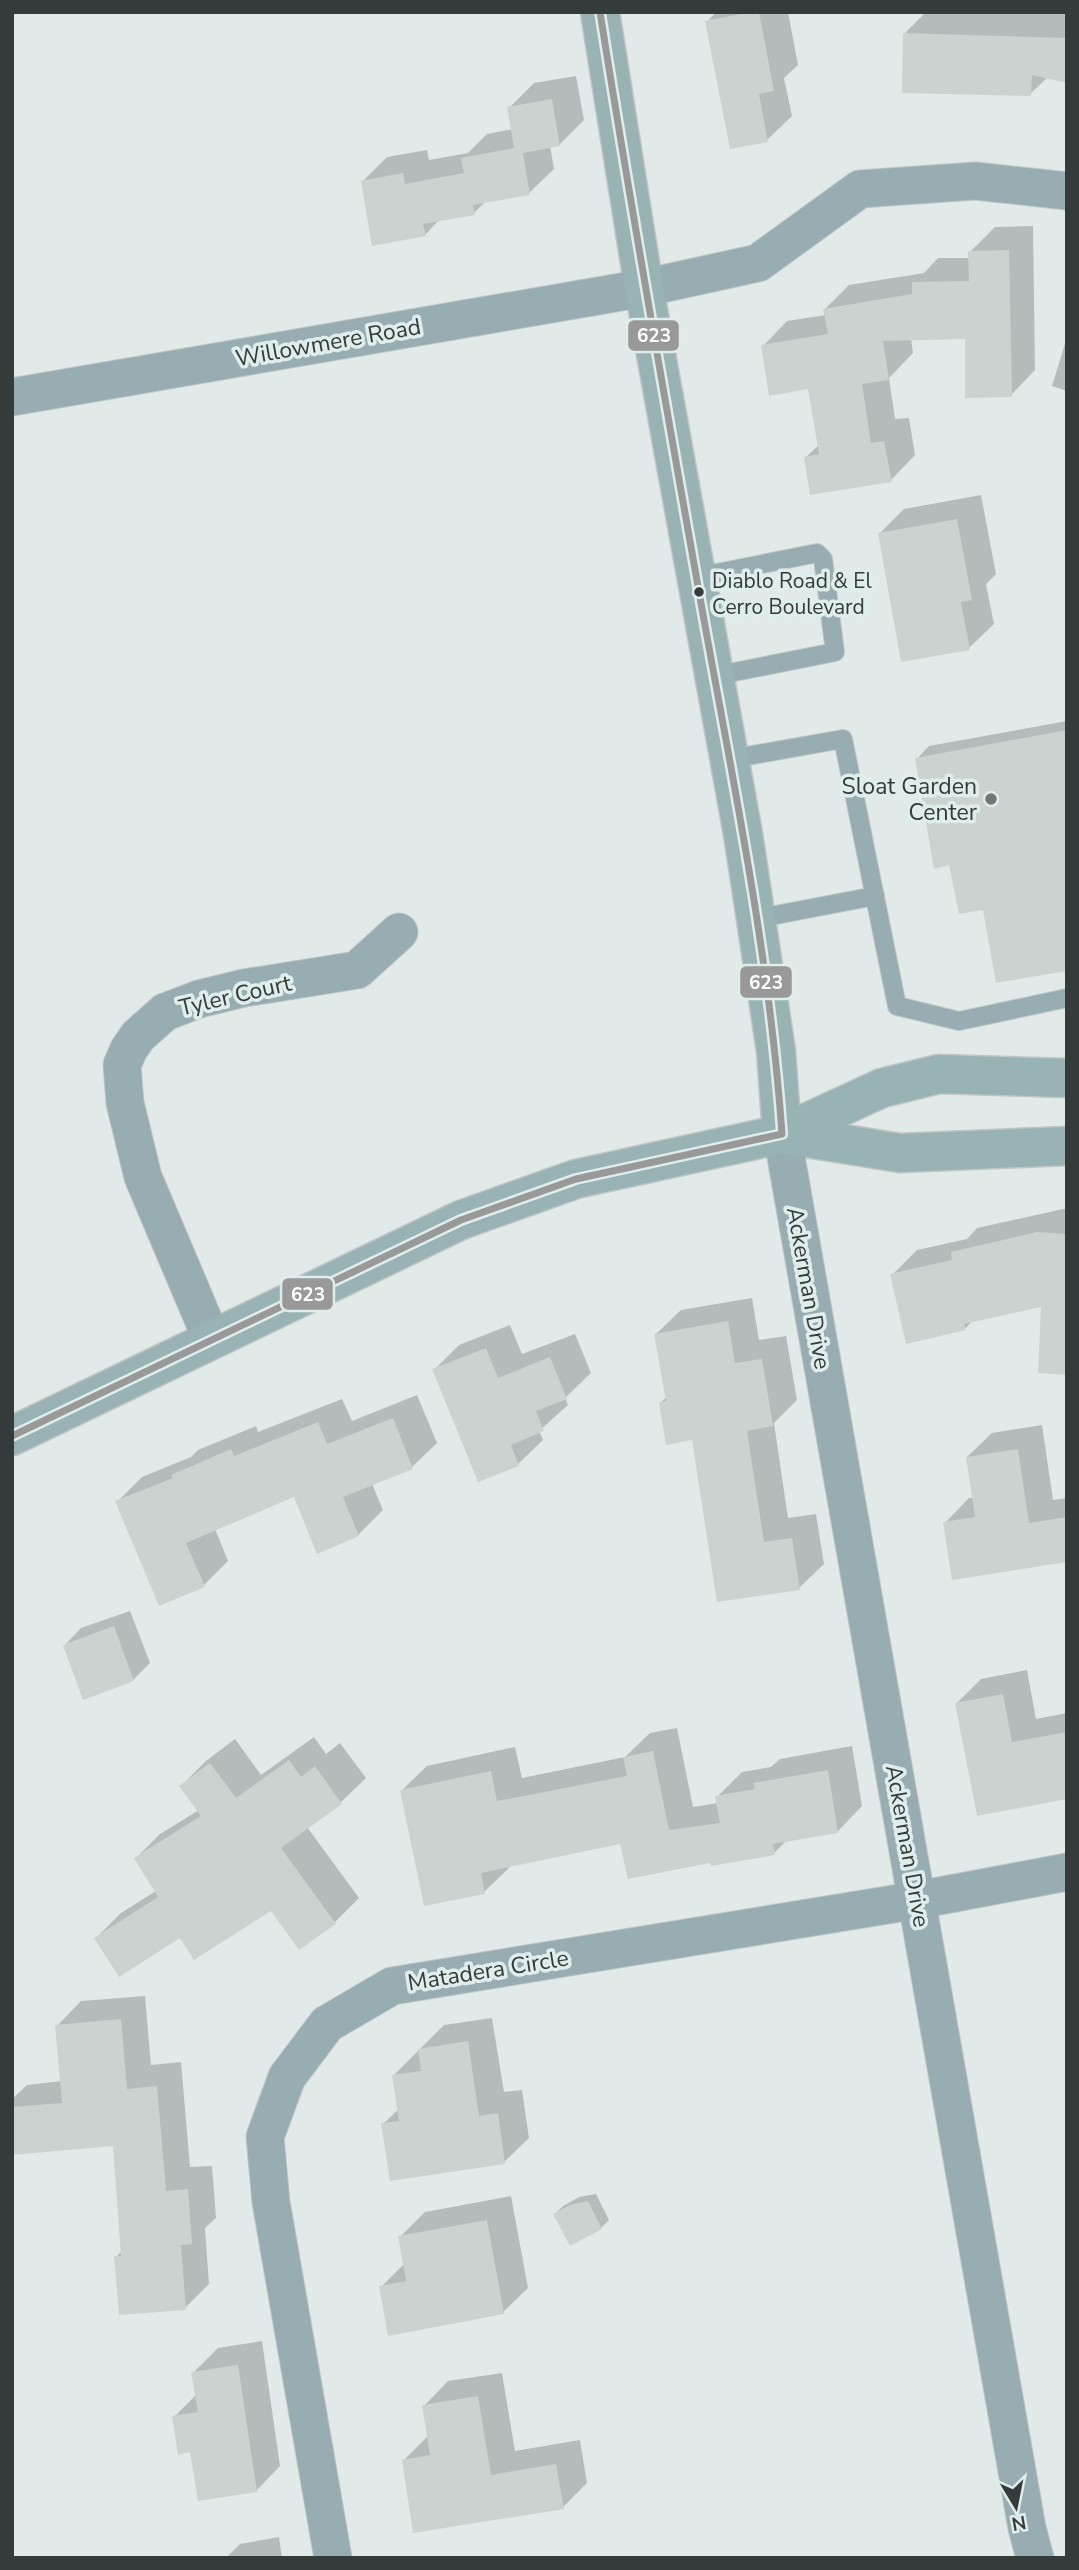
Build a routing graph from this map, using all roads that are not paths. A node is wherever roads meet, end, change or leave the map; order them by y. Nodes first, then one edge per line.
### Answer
1 (600, 12) edge
2 (1067, 191) edge
3 (644, 288) junction
4 (12, 397) edge
5 (697, 577) junction
6 (714, 676) junction
7 (730, 759) junction
8 (875, 896) junction
9 (755, 919) junction
10 (399, 932) dead end
11 (1067, 998) edge
12 (1067, 1078) edge
13 (782, 1134) junction
14 (1067, 1146) edge
15 (212, 1340) junction
16 (12, 1436) edge
17 (1067, 1872) edge
18 (918, 1900) junction
19 (333, 2558) edge
20 (1035, 2558) edge

1 - 3 street
2 - 3 street, Willowmere Road
3 - 4 street, Willowmere Road
3 - 5 street
5 - 6 street
5 - 6 lane
6 - 7 street
7 - 8 lane
7 - 9 street
8 - 9 lane
8 - 11 lane
9 - 13 street
10 - 15 street, Tyler Court
12 - 13 street
13 - 14 street
13 - 15 street
13 - 18 street, Ackerman Drive
15 - 16 street
17 - 18 street, Matadera Circle
18 - 19 street, Matadera Circle
18 - 20 street, Ackerman Drive

